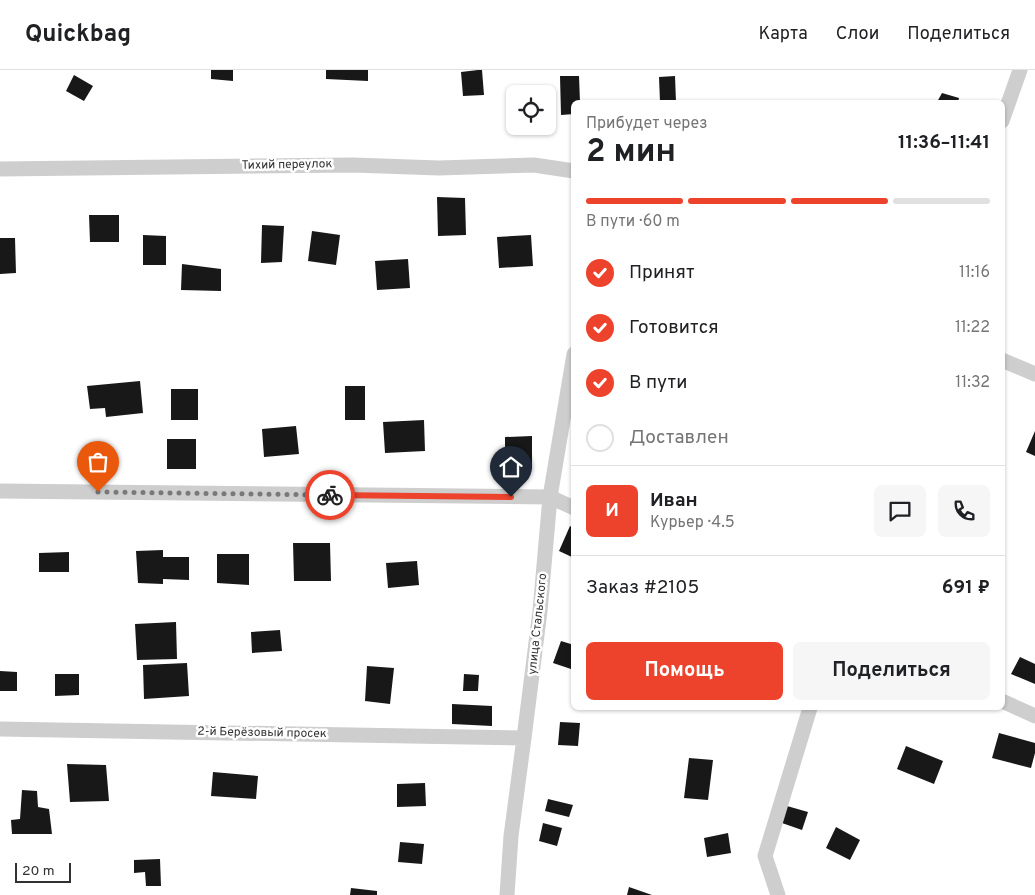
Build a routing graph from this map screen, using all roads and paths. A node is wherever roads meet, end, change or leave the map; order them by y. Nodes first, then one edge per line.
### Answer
1 (1020, 70) edge
2 (1005, 112) edge
3 (0, 169) edge
4 (571, 171) edge
5 (1005, 361) edge
6 (571, 372) edge
7 (1035, 374) edge
8 (0, 491) edge
9 (550, 497) junction
10 (571, 507) edge
11 (1005, 702) edge
12 (809, 710) edge
13 (1035, 716) edge
14 (0, 729) edge
15 (524, 738) junction
16 (507, 895) edge
17 (778, 895) edge

1 - 2 street
3 - 4 street, Тихий переулок
5 - 7 street
6 - 9 street, улица Стальского
8 - 9 street
9 - 10 street
9 - 15 street, улица Стальского
11 - 13 street
12 - 17 street
14 - 15 street, 2-й Берёзовый просек
15 - 16 street, улица Стальского

